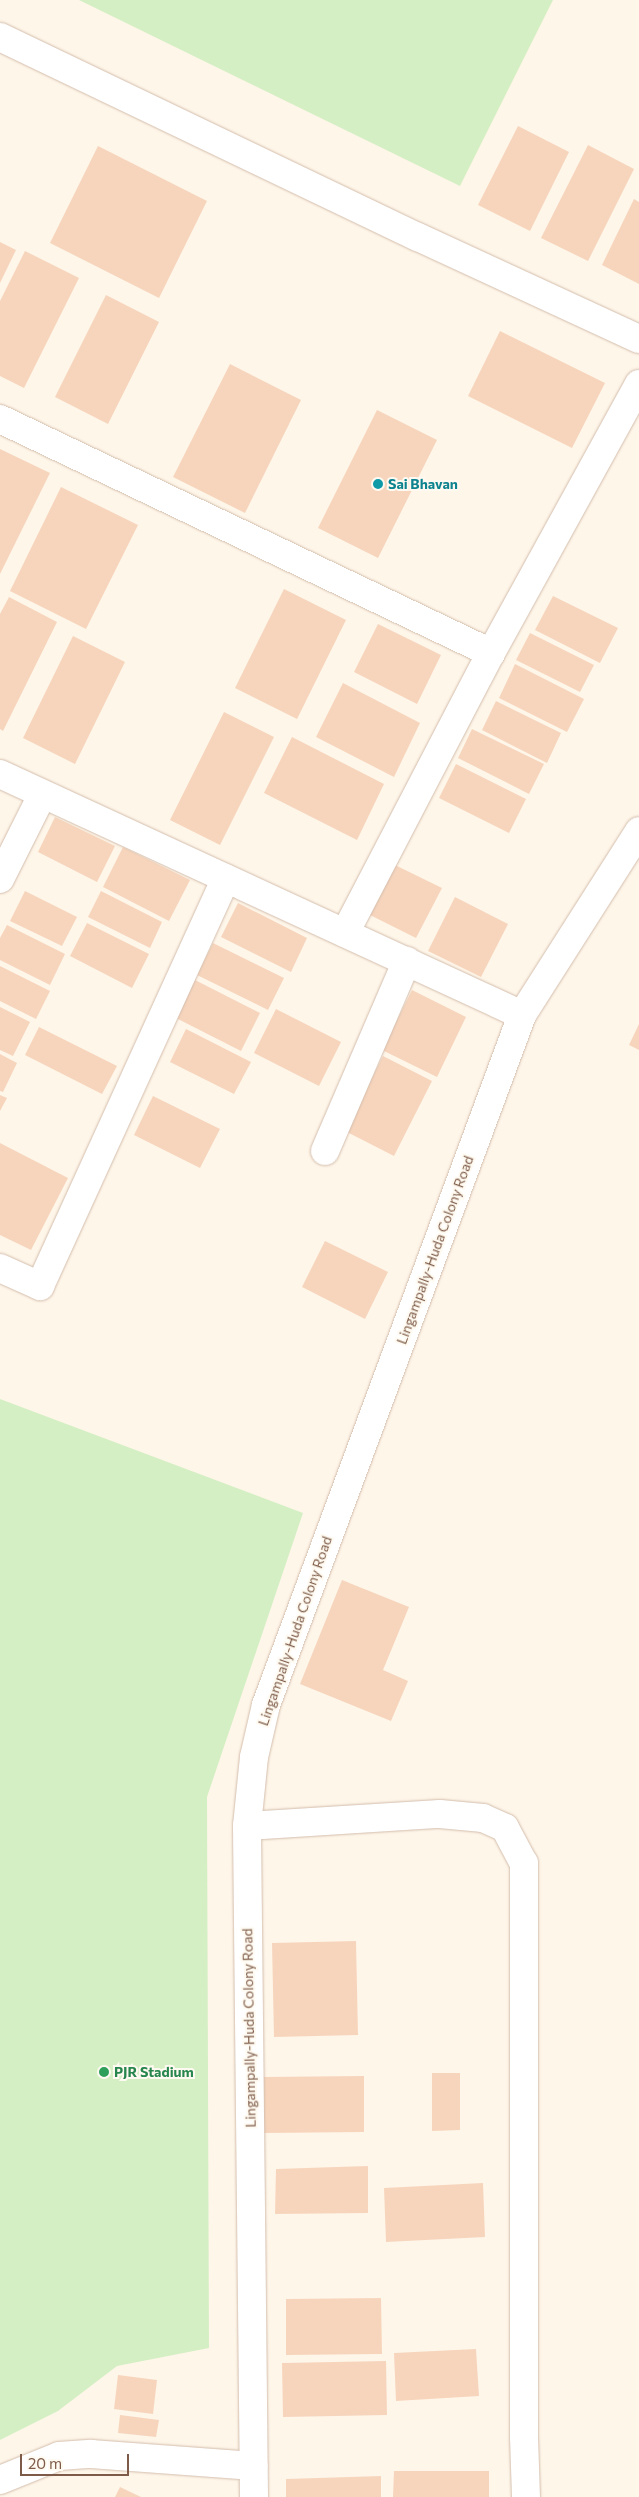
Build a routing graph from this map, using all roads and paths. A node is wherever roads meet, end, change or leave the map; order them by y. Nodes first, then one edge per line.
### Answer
1 (0, 37) edge
2 (639, 339) edge
3 (639, 384) edge
4 (0, 419) edge
5 (491, 654) junction
6 (0, 774) edge
7 (42, 795) junction
8 (639, 832) edge
9 (226, 878) junction
10 (0, 879) edge
11 (345, 933) junction
12 (407, 962) junction
13 (522, 1015) junction
14 (325, 1152) dead end
15 (0, 1268) edge
16 (247, 1826) junction
17 (254, 2466) junction
18 (0, 2480) edge
19 (254, 2497) edge
20 (526, 2497) edge

1 - 2 street
3 - 5 street
4 - 5 street
5 - 11 street
6 - 7 street
7 - 9 street
7 - 10 street
8 - 13 street, Lingampally-Huda Colony Road
9 - 11 street
9 - 15 street
11 - 12 street
12 - 13 street
12 - 14 street
13 - 16 street, Lingampally-Huda Colony Road
16 - 17 street, Lingampally-Huda Colony Road
16 - 20 street
17 - 18 street
17 - 19 street, Lingampally-Huda Colony Road

